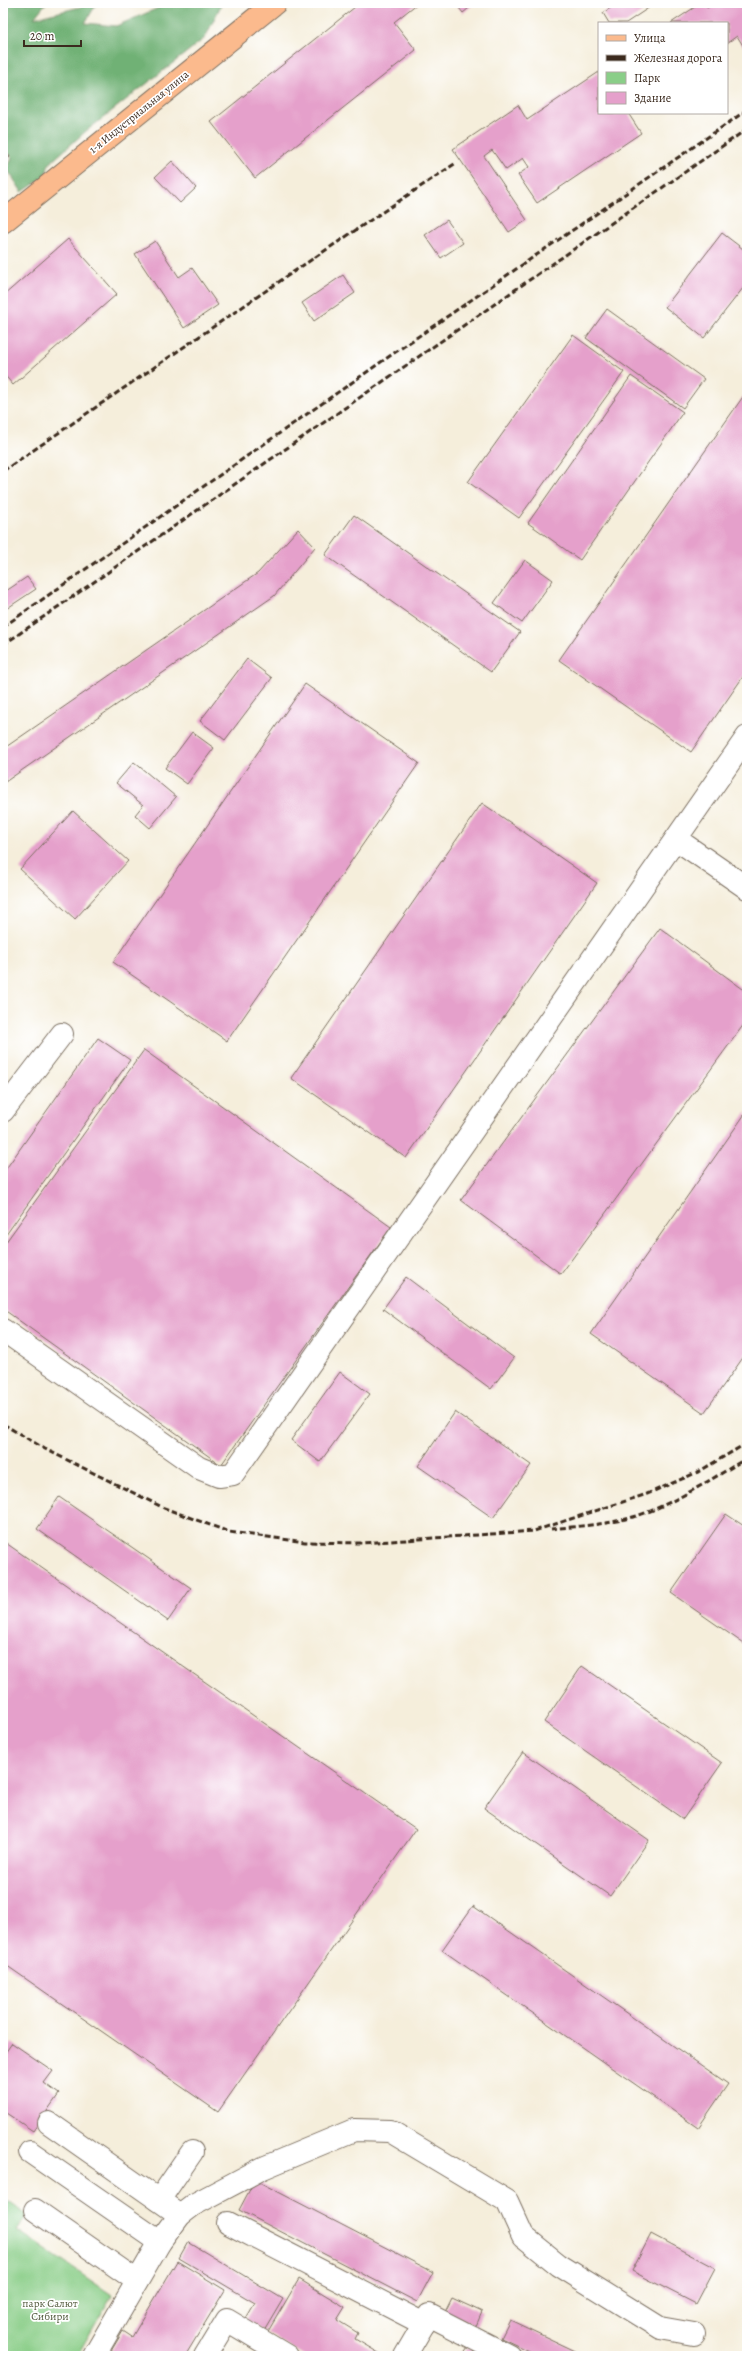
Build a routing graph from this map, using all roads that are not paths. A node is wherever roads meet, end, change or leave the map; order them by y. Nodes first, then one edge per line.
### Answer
1 (275, 3) edge
2 (3, 222) edge
3 (747, 737) edge
4 (676, 839) junction
5 (747, 888) edge
6 (62, 1034) dead end
7 (3, 1111) edge
8 (3, 1330) edge
9 (49, 2124) dead end
10 (30, 2152) dead end
11 (192, 2152) dead end
12 (159, 2200) junction
13 (35, 2210) dead end
14 (180, 2215) junction
15 (228, 2223) dead end
16 (160, 2242) junction
17 (137, 2281) junction
18 (424, 2324) junction
19 (694, 2334) dead end
20 (94, 2356) edge
21 (205, 2356) edge
22 (287, 2356) edge
23 (405, 2356) edge
24 (509, 2356) edge

1 - 2 main road, 1-я Индустриальная улица
3 - 4 lane
4 - 5 lane
4 - 8 lane
6 - 7 lane
9 - 12 lane
10 - 16 lane
11 - 12 lane
12 - 14 lane
13 - 17 lane
14 - 16 lane
14 - 19 lane
15 - 18 lane
16 - 17 lane
17 - 20 lane
18 - 23 lane
18 - 24 lane
21 - 22 lane

